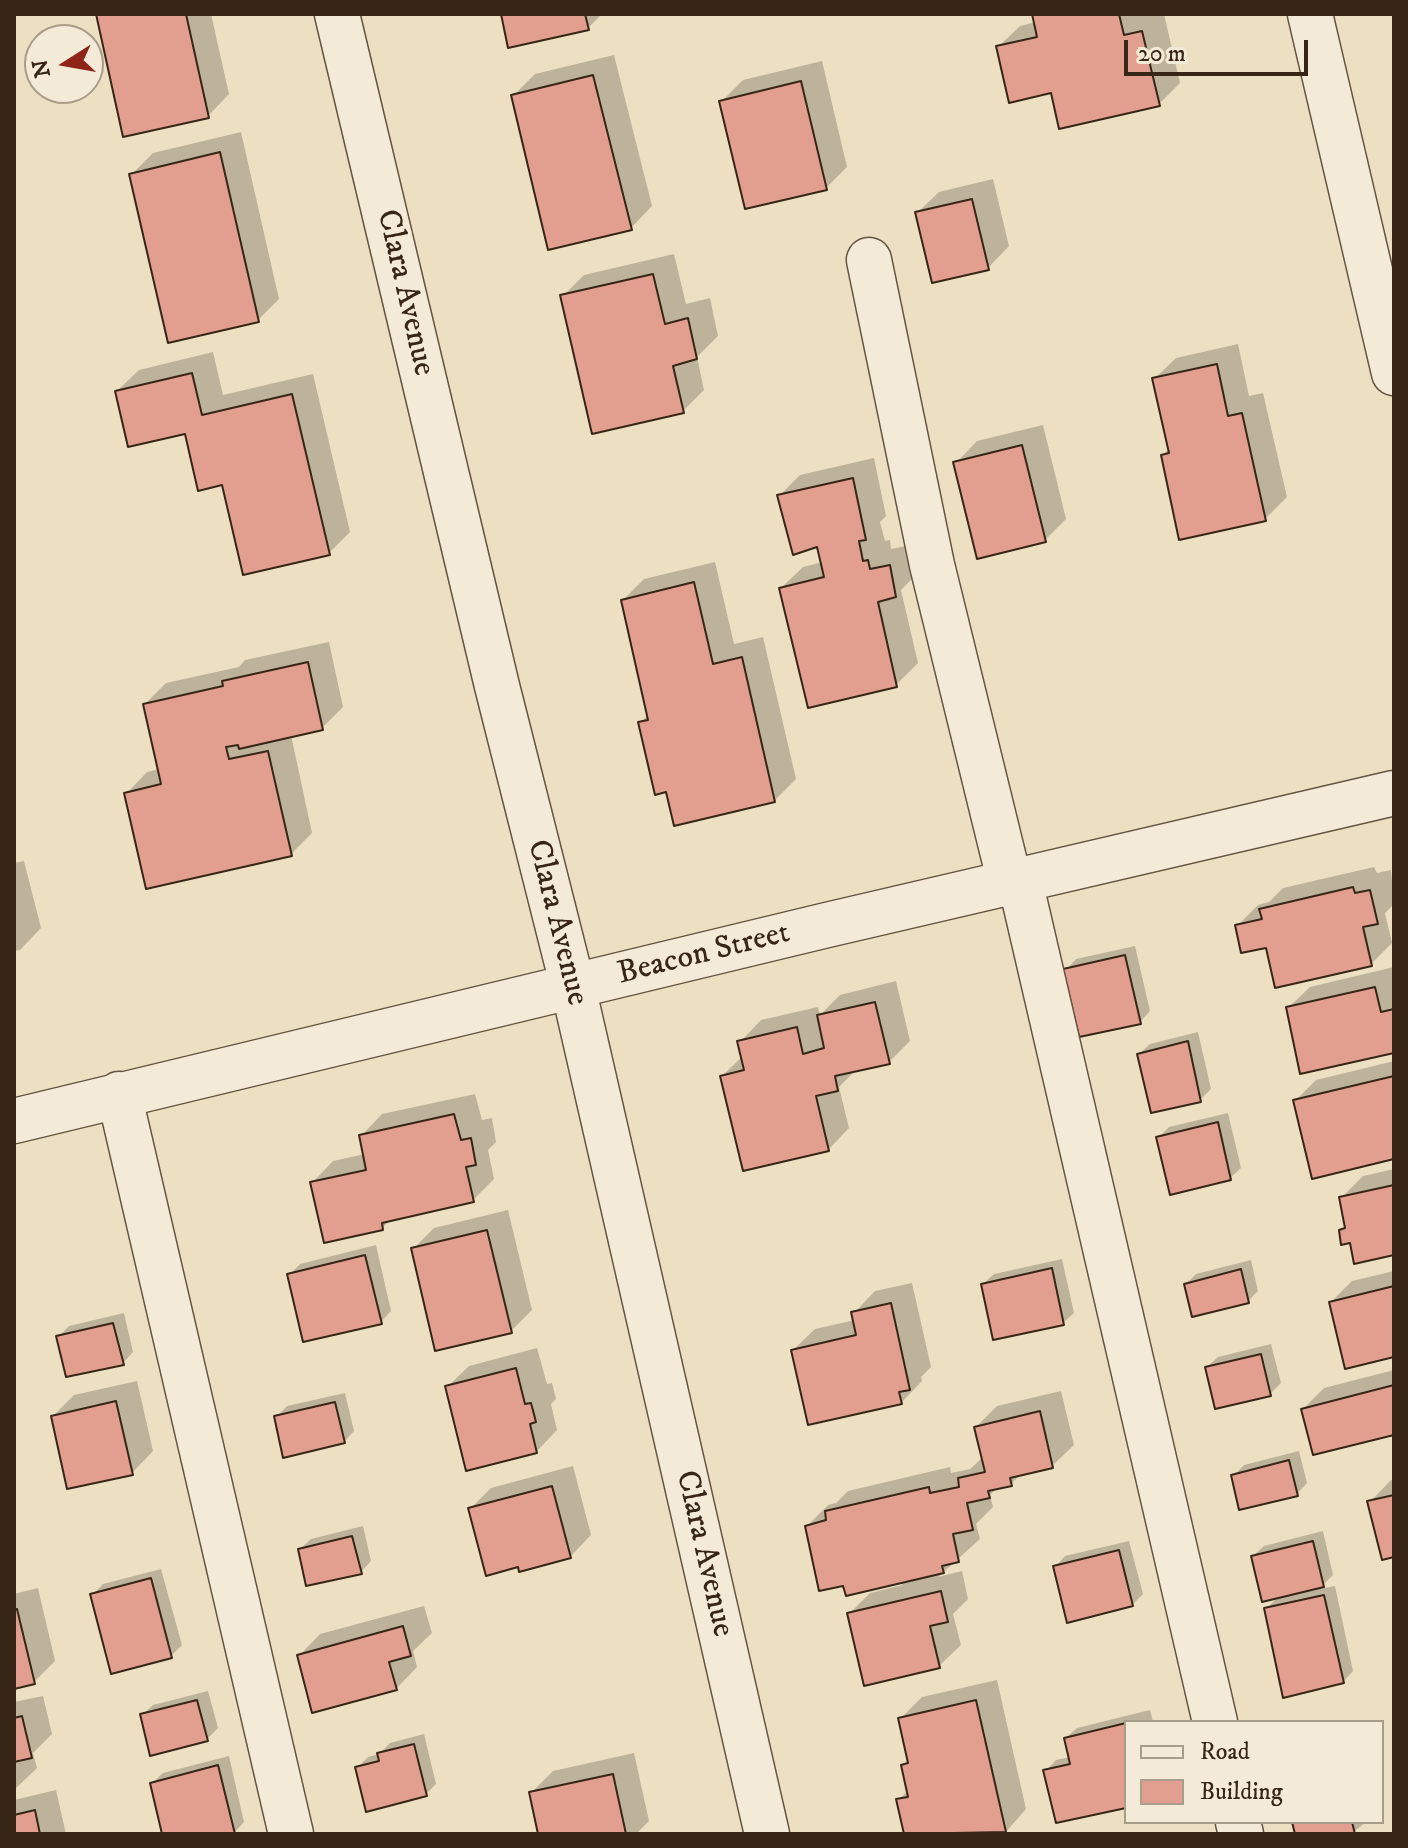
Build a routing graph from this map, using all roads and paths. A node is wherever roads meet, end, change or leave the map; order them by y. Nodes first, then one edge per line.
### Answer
1 (337, 14) edge
2 (1310, 14) edge
3 (869, 260) dead end
4 (1394, 373) edge
5 (1394, 793) edge
6 (1015, 882) junction
7 (573, 987) junction
8 (119, 1094) junction
9 (14, 1121) edge
10 (1215, 1720) edge
11 (291, 1834) edge
12 (767, 1834) edge

1 - 7 street, Clara Avenue
2 - 4 street
3 - 6 street
5 - 6 street, Beacon Street
6 - 7 street, Beacon Street
6 - 10 street
7 - 8 street, Beacon Street
7 - 12 street, Clara Avenue
8 - 9 street, Beacon Street
8 - 11 street

